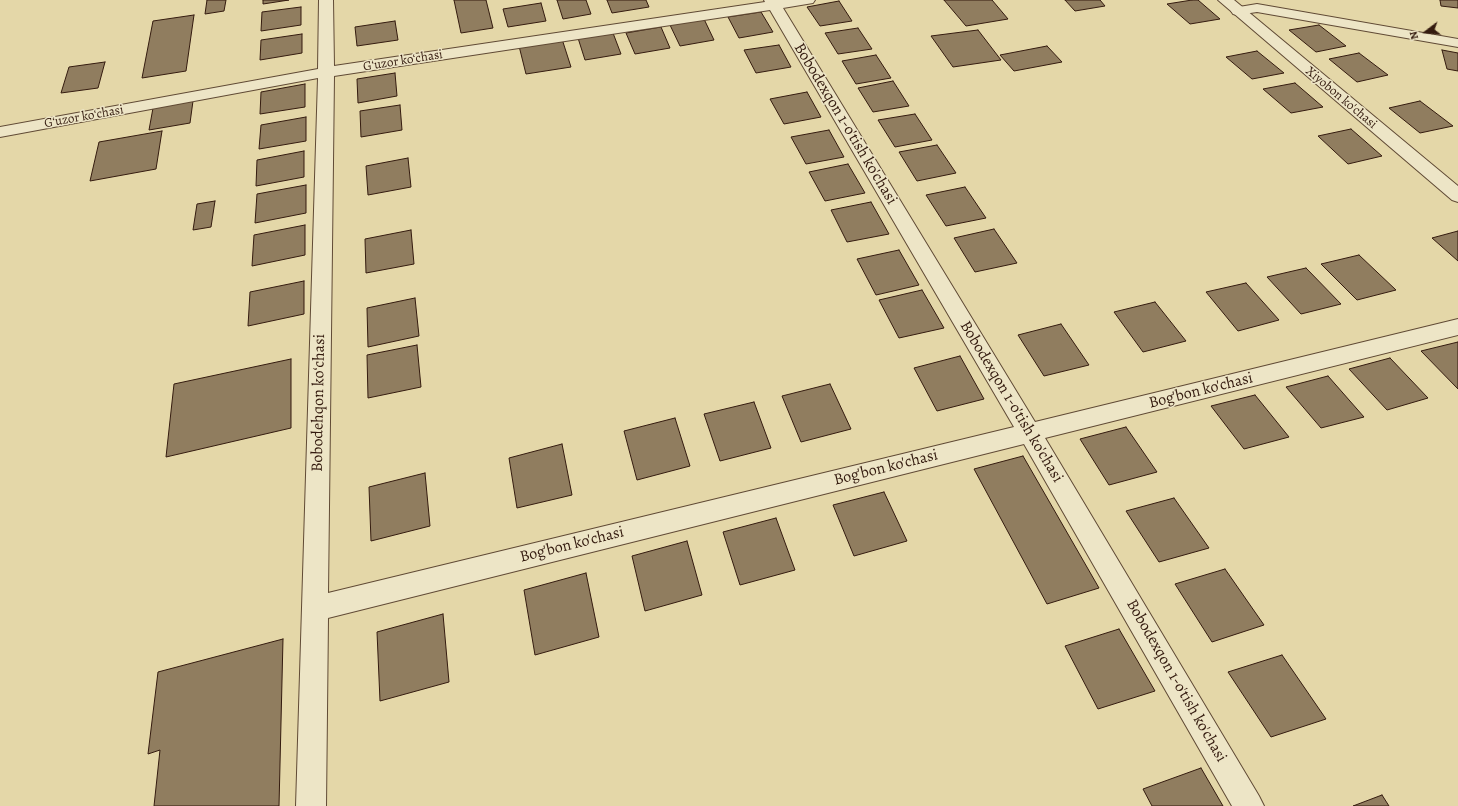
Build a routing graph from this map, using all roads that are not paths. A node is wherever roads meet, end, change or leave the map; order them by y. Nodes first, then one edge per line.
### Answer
1 (326, 0) edge
2 (808, 0) edge
3 (1225, 0) edge
4 (772, 3) edge
5 (1237, 11) junction
6 (1458, 43) edge
7 (326, 72) junction
8 (0, 132) edge
9 (1458, 196) edge
10 (1458, 327) edge
11 (1030, 433) junction
12 (314, 609) junction
13 (311, 806) edge
14 (1249, 806) edge

1 - 7 street, Bobodehqon koʻchasi
2 - 4 street, Gʻuzor koʻchasi
3 - 5 street, Xiyobon ko'chasi
4 - 7 street, Gʻuzor koʻchasi
4 - 11 street, Bobodexqon 1-o'tish ko'chasi
5 - 6 lane
5 - 9 street, Xiyobon ko'chasi
7 - 8 street, Gʻuzor koʻchasi
7 - 12 street, Bobodehqon koʻchasi
10 - 11 street, Bog'bon ko'chasi
11 - 12 street, Bog'bon ko'chasi
11 - 14 street, Bobodexqon 1-o'tish ko'chasi
12 - 13 street, Bobodehqon koʻchasi

